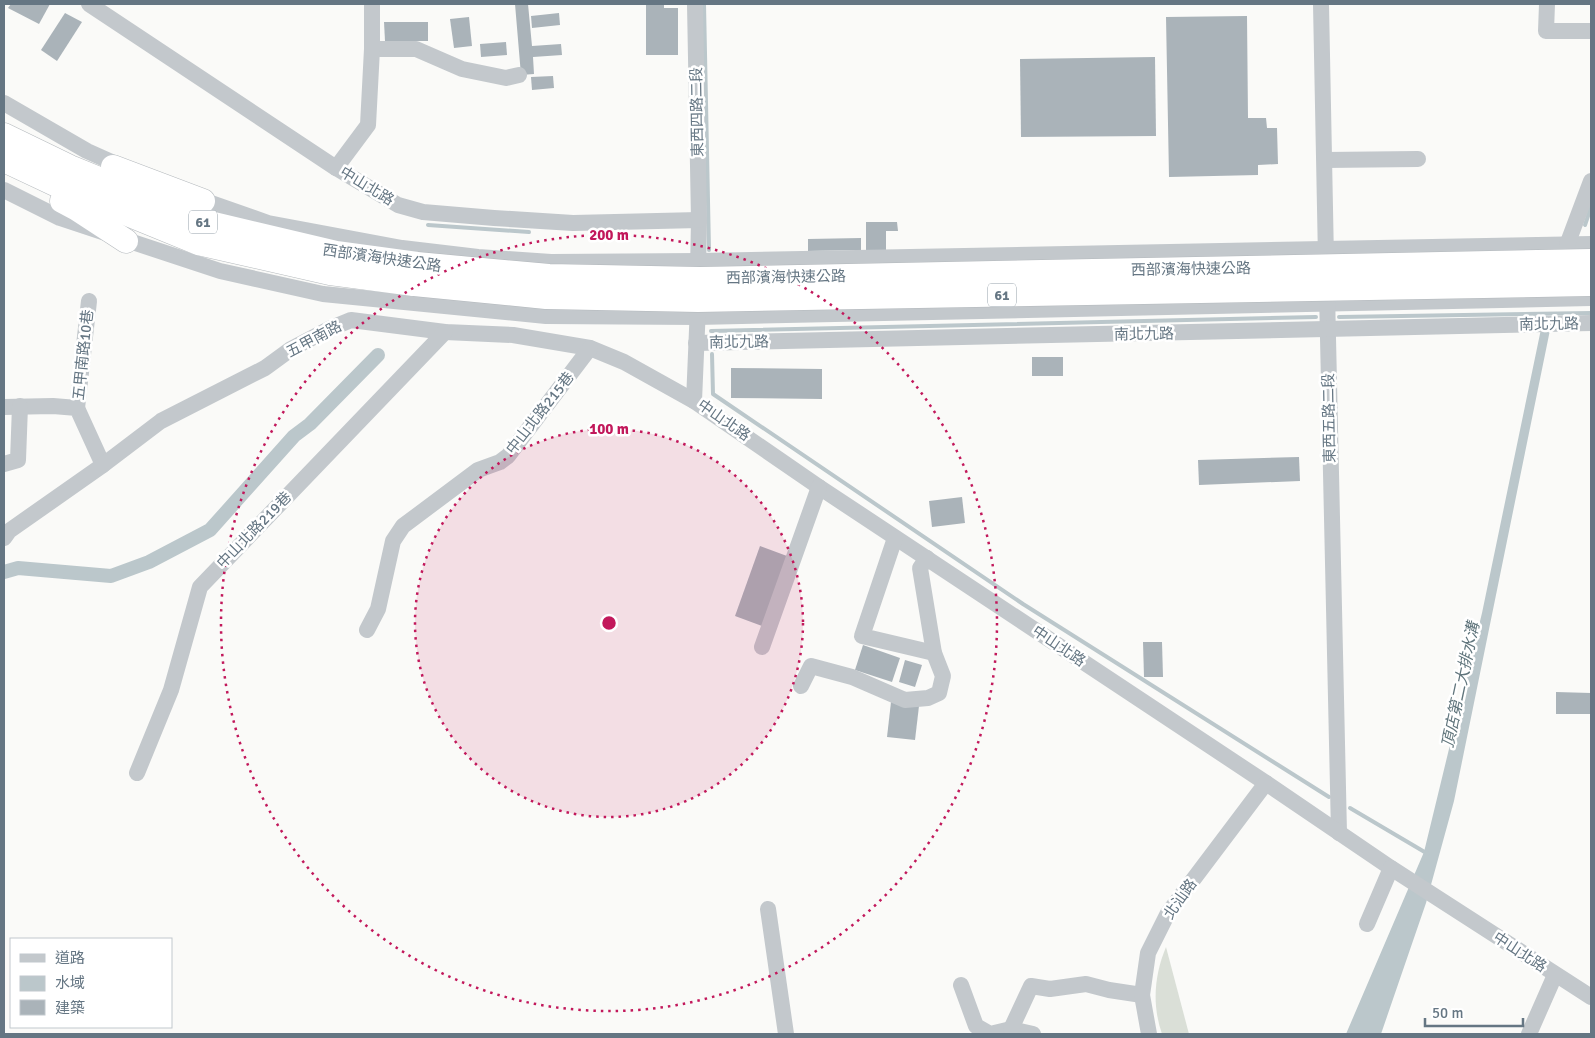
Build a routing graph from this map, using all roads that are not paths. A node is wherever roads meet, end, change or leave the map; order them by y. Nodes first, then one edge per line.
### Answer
1 (89, 4) edge
2 (372, 4) edge
3 (695, 4) edge
4 (1321, 4) edge
5 (1547, 4) edge
6 (1591, 31) edge
7 (372, 49) junction
8 (519, 75) dead end
9 (4, 103) edge
10 (4, 123) edge
11 (4, 135) edge
12 (1418, 159) dead end
13 (4, 160) edge
14 (1325, 160) junction
15 (336, 168) junction
16 (4, 173) edge
17 (1591, 181) edge
18 (4, 190) edge
19 (203, 201) junction
20 (699, 220) junction
21 (126, 241) junction
22 (1591, 244) edge
23 (1567, 245) junction
24 (1326, 249) junction
25 (699, 261) junction
26 (1591, 261) edge
27 (415, 274) junction
28 (1591, 284) edge
29 (1591, 298) edge
30 (89, 301) dead end
31 (1327, 303) junction
32 (697, 317) junction
33 (1591, 323) edge
34 (1327, 330) junction
35 (445, 332) junction
36 (696, 343) junction
37 (590, 348) junction
38 (694, 401) junction
39 (20, 406) junction
40 (4, 407) edge
41 (77, 408) junction
42 (4, 464) edge
43 (102, 465) junction
44 (819, 487) junction
45 (5, 532) edge
46 (895, 538) junction
47 (927, 558) junction
48 (367, 630) dead end
49 (762, 647) dead end
50 (934, 653) junction
51 (801, 686) dead end
52 (137, 773) dead end
53 (1266, 783) junction
54 (1339, 833) junction
55 (1390, 868) junction
56 (768, 909) dead end
57 (1367, 924) dead end
58 (1555, 975) junction
59 (961, 985) dead end
60 (1142, 995) junction
61 (1591, 997) edge
62 (1011, 1029) junction
63 (786, 1034) edge
64 (1033, 1034) edge
65 (1148, 1034) edge
66 (1529, 1034) edge

1 - 15 street, 中山北路
2 - 7 street
3 - 20 street, 東西四路二段
4 - 14 street, 東西五路二段
5 - 6 street
7 - 8 street
7 - 15 street
9 - 19 street
10 - 19 highway
11 - 27 highway, 西部濱海快速公路 / 61
12 - 14 street
13 - 27 highway, 西部濱海快速公路 / 61
14 - 24 street, 東西五路二段
15 - 20 street, 中山北路
16 - 21 highway
17 - 23 street
18 - 21 street
19 - 25 street
20 - 25 street, 中山北路
21 - 32 street
22 - 23 street
23 - 24 street
24 - 25 street
24 - 31 street, 東西五路二段
25 - 32 street, 中山北路
26 - 27 highway, 西部濱海快速公路 / 61, bridge
27 - 28 highway, 西部濱海快速公路 / 61, bridge
29 - 31 street
30 - 41 street, 五甲南路10巷
31 - 32 street
31 - 34 street, 東西五路二段
32 - 36 street, 中山北路
33 - 34 street, 南北九路
34 - 36 street, 南北九路
34 - 54 street, 東西五路二段
35 - 37 street, 五甲南路
35 - 43 street, 五甲南路
35 - 52 street, 中山北路219巷
36 - 38 street, 中山北路
37 - 38 street, 五甲南路
37 - 48 street, 中山北路215巷
38 - 44 street, 中山北路
39 - 40 street, 五甲南路10巷
39 - 41 street, 五甲南路10巷
39 - 42 street
41 - 43 street, 五甲南路10巷
43 - 45 street, 五甲南路
44 - 46 street, 中山北路
44 - 49 street
46 - 47 street, 中山北路
46 - 50 street
47 - 50 street
47 - 53 street, 中山北路
50 - 51 street
53 - 54 street, 中山北路
53 - 60 street, 北汕路
54 - 55 street, 中山北路
55 - 57 street
55 - 58 street, 中山北路
56 - 63 street
58 - 61 street, 中山北路
58 - 66 street
59 - 62 street
60 - 62 street
60 - 65 street, 北汕路
62 - 64 street

